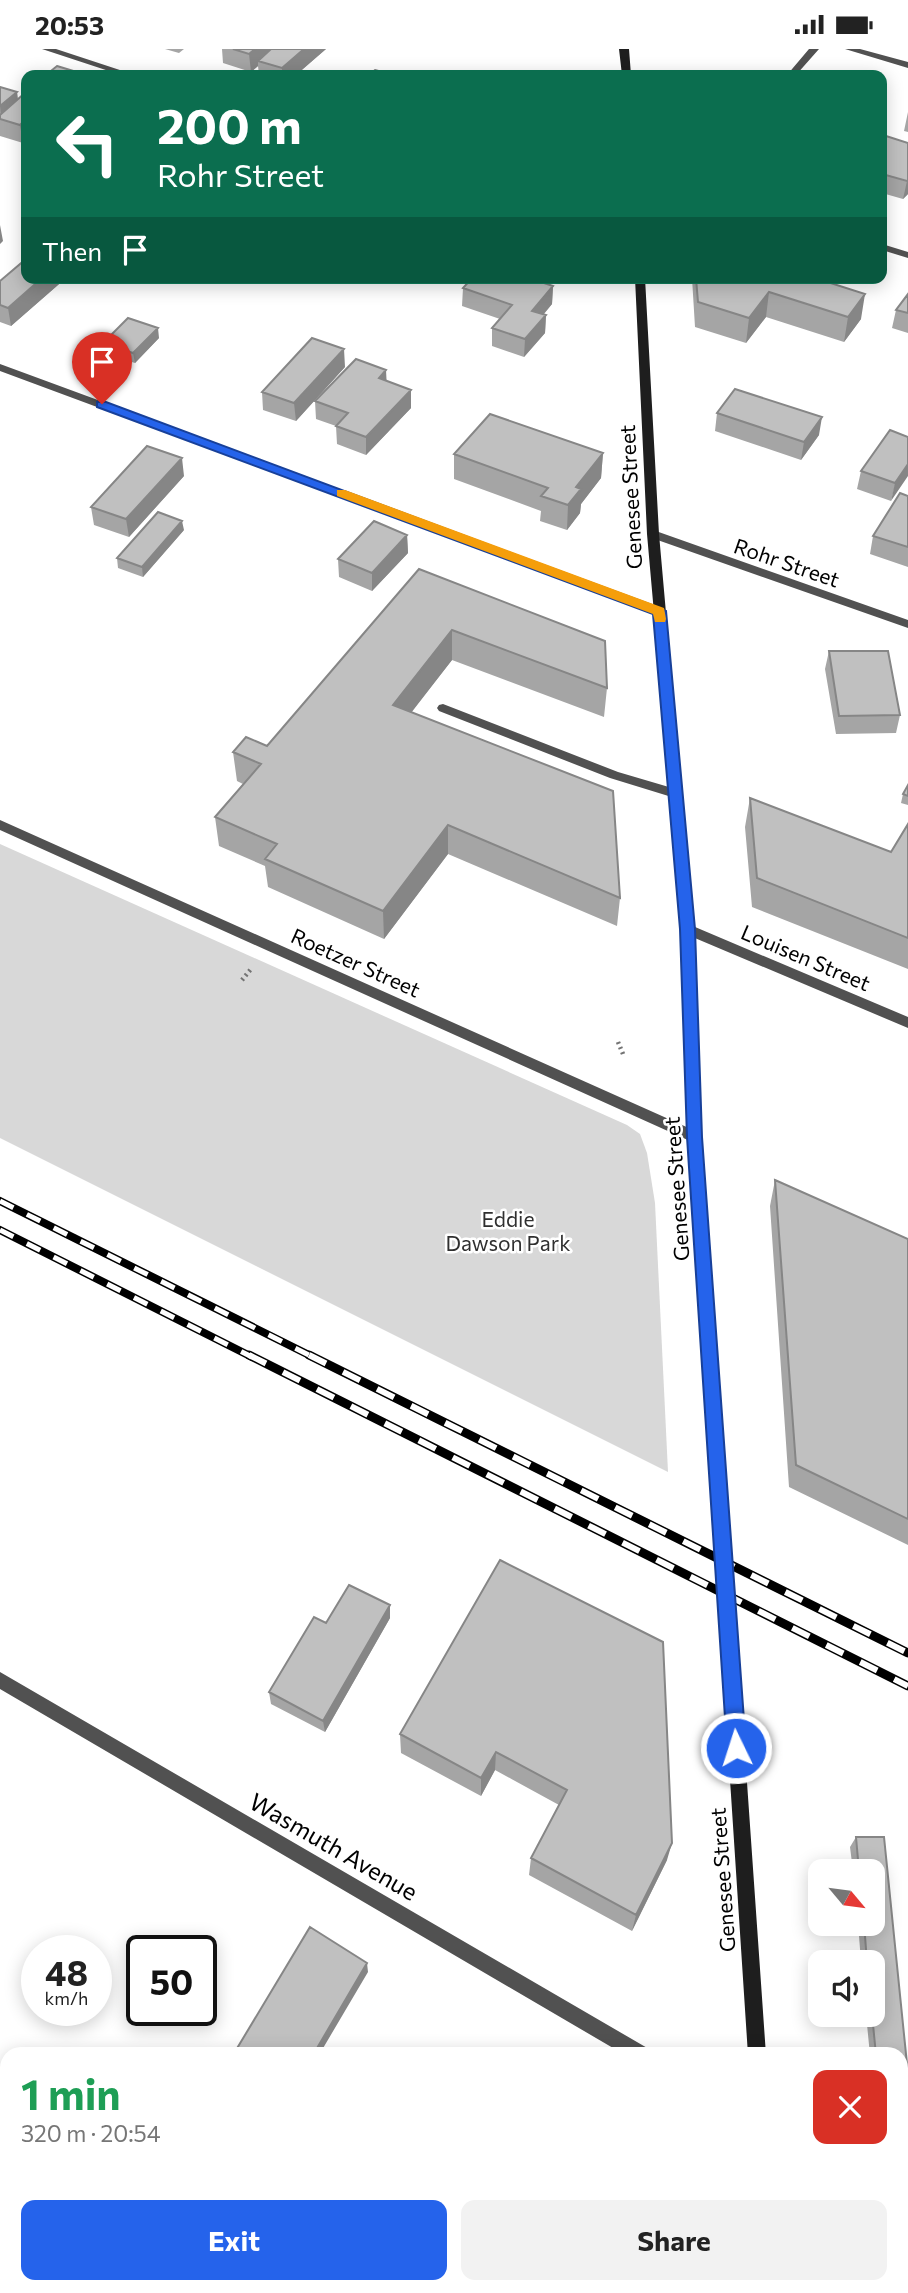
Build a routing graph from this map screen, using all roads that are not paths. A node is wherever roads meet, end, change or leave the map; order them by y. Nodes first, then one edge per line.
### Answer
1 (47, 49) edge
2 (624, 49) edge
3 (814, 49) edge
4 (850, 49) edge
5 (908, 65) edge
6 (114, 70) edge
7 (626, 70) edge
8 (796, 70) edge
9 (887, 249) edge
10 (908, 255) edge
11 (640, 284) edge
12 (0, 367) edge
13 (653, 534) junction
14 (659, 611) junction
15 (908, 624) edge
16 (443, 708) dead end
17 (675, 793) junction
18 (0, 825) edge
19 (688, 929) junction
20 (908, 1023) edge
21 (695, 1137) junction
22 (0, 1680) edge
23 (629, 2047) edge
24 (756, 2047) edge

1 - 6 street
2 - 7 main road
3 - 8 street
4 - 5 street
9 - 10 street
11 - 13 main road, Genesee Street
12 - 14 street
13 - 14 main road, Genesee Street
13 - 15 street, Rohr Street
14 - 17 main road, Genesee Street
16 - 17 street
17 - 19 main road, Genesee Street
18 - 21 street, Roetzer Street
19 - 20 street, Louisen Street
19 - 21 main road, Genesee Street
21 - 24 main road, Genesee Street
22 - 23 street, Wasmuth Avenue

